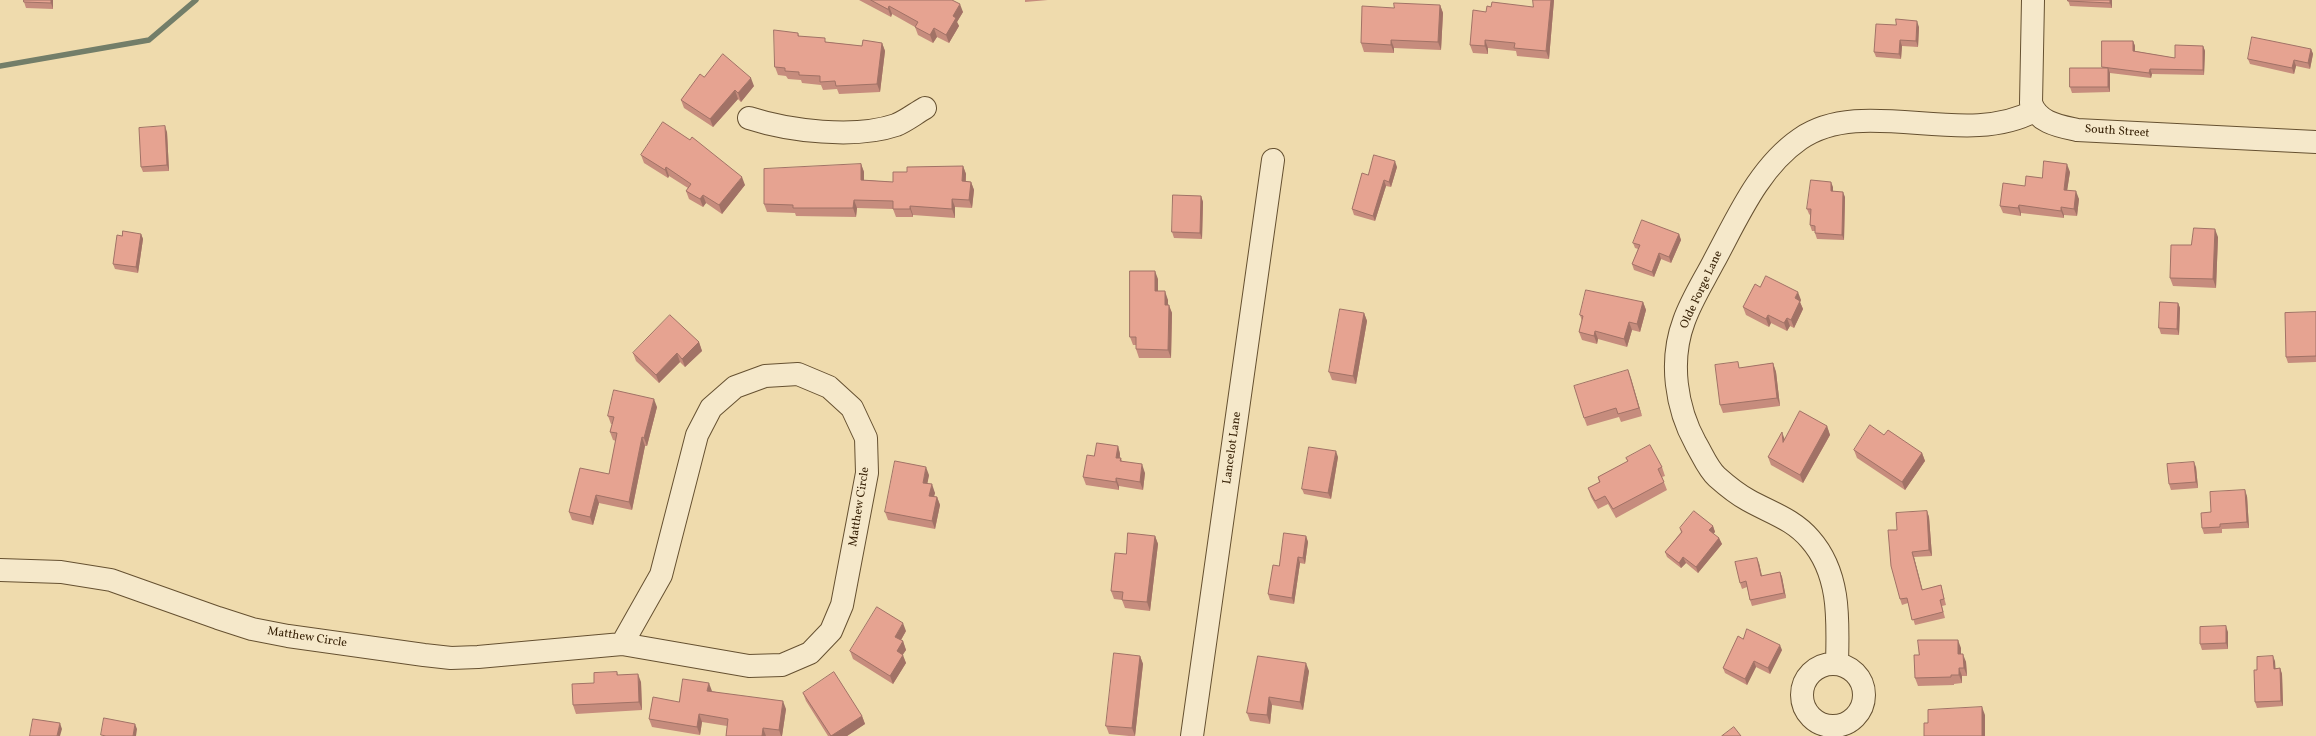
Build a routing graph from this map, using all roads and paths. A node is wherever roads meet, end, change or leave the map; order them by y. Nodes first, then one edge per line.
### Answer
1 (2033, 0) edge
2 (925, 108) dead end
3 (2034, 111) junction
4 (749, 118) dead end
5 (2316, 142) edge
6 (1273, 160) dead end
7 (0, 570) edge
8 (622, 644) junction
9 (1837, 664) dead end
10 (1192, 736) edge

1 - 3 street
2 - 4 street
3 - 5 street, South Street
3 - 9 street, Olde Forge Lane
6 - 10 street, Lancelot Lane
7 - 8 street, Matthew Circle
8 - 8 street, Matthew Circle

